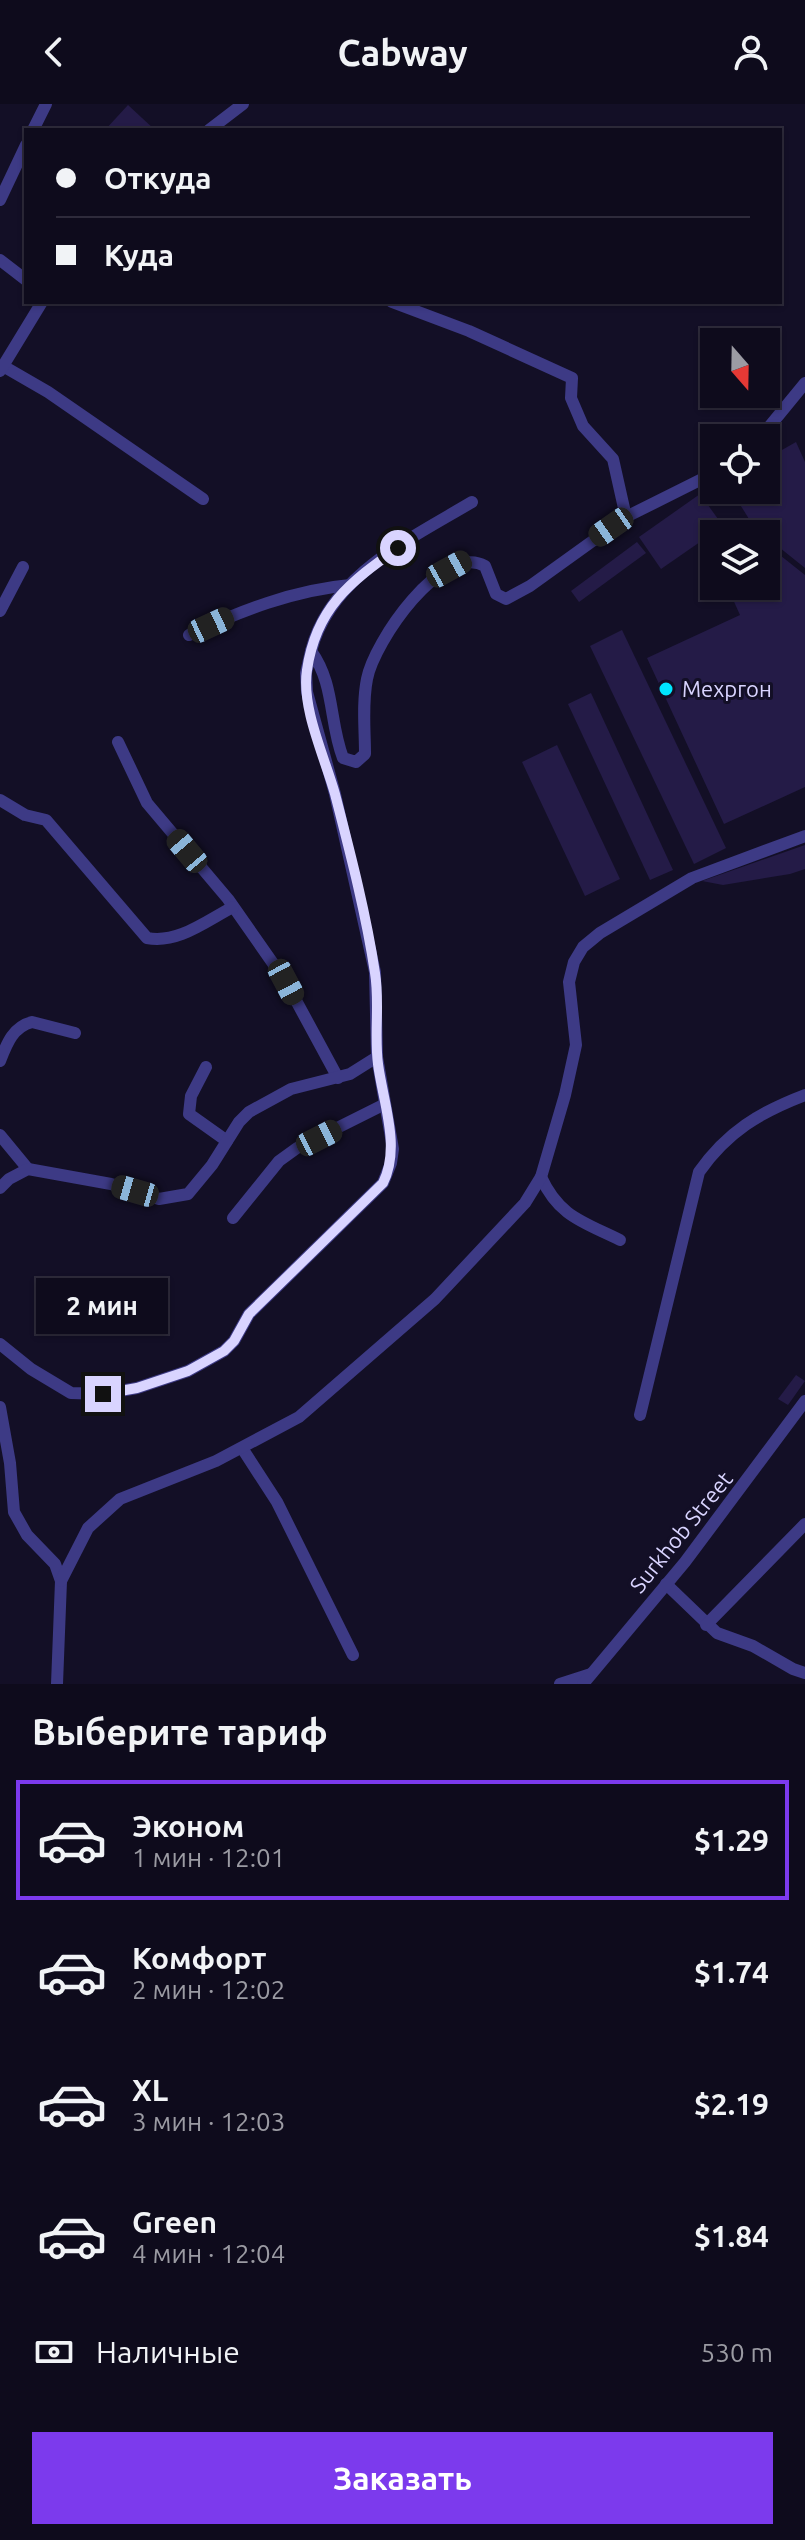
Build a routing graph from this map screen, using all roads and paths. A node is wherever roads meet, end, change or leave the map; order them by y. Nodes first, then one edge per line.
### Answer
1 (46, 104) edge
2 (243, 104) edge
3 (34, 128) edge
4 (212, 128) edge
5 (24, 149) edge
6 (0, 200) edge
7 (0, 260) edge
8 (24, 278) edge
9 (41, 304) edge
10 (397, 304) edge
11 (1, 368) edge
12 (805, 383) edge
13 (771, 424) edge
14 (700, 480) edge
15 (203, 499) dead end
16 (472, 502) dead end
17 (626, 517) junction
18 (23, 567) dead end
19 (350, 585) junction
20 (0, 611) edge
21 (189, 635) dead end
22 (311, 651) junction
23 (118, 742) dead end
24 (0, 800) edge
25 (805, 836) edge
26 (233, 907) junction
27 (75, 1033) dead end
28 (377, 1057) junction
29 (0, 1061) edge
30 (206, 1067) dead end
31 (338, 1078) junction
32 (805, 1095) edge
33 (383, 1105) junction
34 (0, 1135) edge
35 (227, 1141) junction
36 (28, 1169) junction
37 (541, 1177) junction
38 (0, 1188) edge
39 (233, 1218) dead end
40 (620, 1240) dead end
41 (0, 1344) edge
42 (805, 1401) edge
43 (0, 1407) edge
44 (640, 1415) dead end
45 (242, 1448) junction
46 (805, 1524) edge
47 (61, 1581) junction
48 (666, 1584) junction
49 (706, 1625) junction
50 (353, 1655) dead end
51 (805, 1673) edge
52 (587, 1679) edge
53 (57, 1684) edge
54 (560, 1684) edge

1 - 3 street
2 - 4 street
5 - 6 street
7 - 8 street
9 - 11 street
10 - 17 street
11 - 15 street
12 - 13 street
14 - 17 street
16 - 19 street
17 - 22 street
18 - 20 street
19 - 21 street
19 - 22 street
22 - 28 street
23 - 26 street
24 - 26 street
25 - 37 street
26 - 31 street
27 - 29 street
28 - 31 street
28 - 33 street
30 - 35 street
31 - 35 street
32 - 44 street
33 - 39 street
33 - 41 street
34 - 36 street
35 - 36 street
36 - 38 street
37 - 40 street
37 - 45 street
42 - 48 street, Surkhob Street
43 - 47 street
45 - 47 street
45 - 50 street
46 - 49 street
47 - 53 street
48 - 49 street
48 - 52 street, Surkhob Street
49 - 51 street
52 - 54 street

